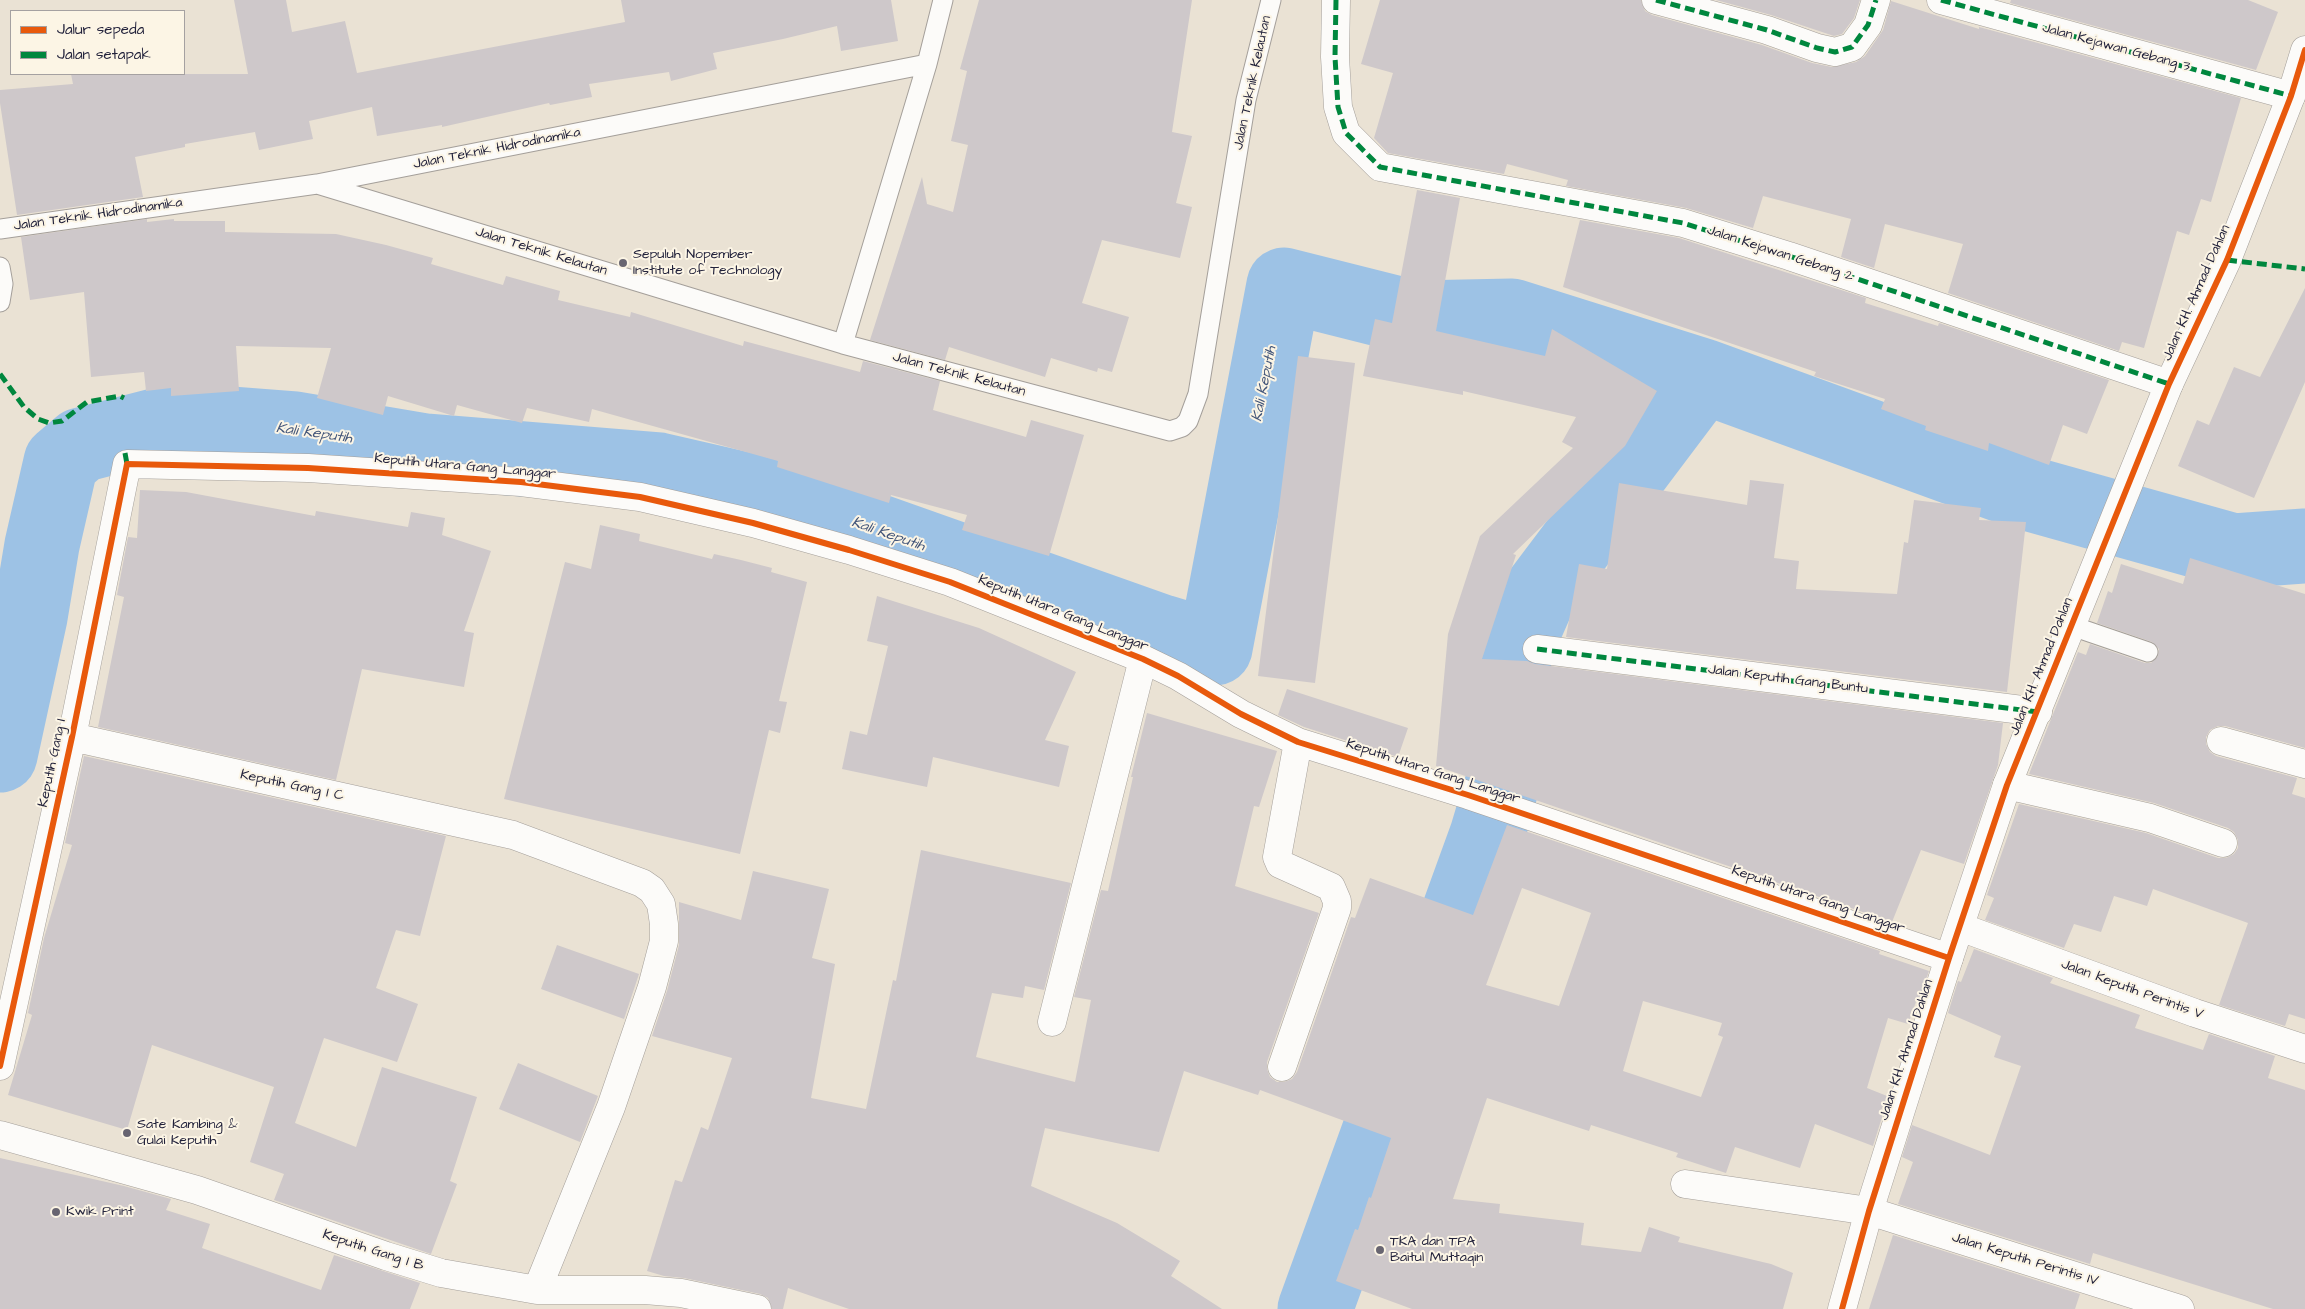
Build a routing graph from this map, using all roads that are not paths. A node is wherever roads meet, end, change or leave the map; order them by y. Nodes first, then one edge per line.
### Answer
1 (944, 0) edge
2 (1271, 0) edge
3 (1336, 0) edge
4 (1656, 0) edge
5 (1876, 0) edge
6 (1941, 0) edge
7 (2305, 50) edge
8 (927, 64) junction
9 (2291, 96) junction
10 (317, 184) junction
11 (0, 229) edge
12 (0, 267) edge
13 (0, 302) edge
14 (843, 344) junction
15 (2168, 384) junction
16 (127, 464) joint
17 (2072, 626) junction
18 (1537, 649) dead end
19 (2148, 652) dead end
20 (1143, 659) junction
21 (2038, 712) junction
22 (72, 737) junction
23 (2221, 741) dead end
24 (1298, 742) junction
25 (2305, 764) edge
26 (2008, 786) junction
27 (2223, 843) dead end
28 (1960, 927) junction
29 (1949, 958) junction
30 (1052, 1022) dead end
31 (2305, 1049) edge
32 (0, 1066) edge
33 (1282, 1067) dead end
34 (0, 1135) edge
35 (1685, 1184) dead end
36 (1869, 1211) junction
37 (537, 1290) junction
38 (757, 1309) edge
39 (1842, 1309) edge
40 (2180, 1309) edge

1 - 8 lane
2 - 14 lane, Jalan Teknik Kelautan
3 - 15 street, Jalan Kejawan Gebang 2
4 - 5 street
6 - 9 street, Jalan Kejawan Gebang 3
7 - 9 street, Jalan KH. Ahmad Dahlan
8 - 10 lane, Jalan Teknik Hidrodinamika
8 - 14 lane
9 - 15 street, Jalan KH. Ahmad Dahlan
10 - 11 lane, Jalan Teknik Hidrodinamika
10 - 14 lane, Jalan Teknik Kelautan
12 - 13 lane
15 - 17 street, Jalan KH. Ahmad Dahlan
16 - 20 street, Keputih Utara Gang Langgar
16 - 22 street, Keputih Gang I
17 - 19 lane
17 - 21 street, Jalan KH. Ahmad Dahlan
18 - 21 street, Jalan Keputih Gang Buntu
20 - 24 street, Keputih Utara Gang Langgar
20 - 30 street
21 - 26 street, Jalan KH. Ahmad Dahlan
22 - 32 street, Keputih Gang I
22 - 37 street, Keputih Gang I C
23 - 25 street
24 - 29 street, Keputih Utara Gang Langgar
24 - 33 street
26 - 27 street
26 - 28 street, Jalan KH. Ahmad Dahlan
28 - 29 street, Jalan KH. Ahmad Dahlan
28 - 31 street, Jalan Keputih Perintis V
29 - 36 street, Jalan KH. Ahmad Dahlan
34 - 37 street, Keputih Gang I B
35 - 36 street, Jalan Keputih Perintis IV
36 - 39 street, Jalan KH. Ahmad Dahlan
36 - 40 street, Jalan Keputih Perintis IV
37 - 38 street, Keputih Gang I B

